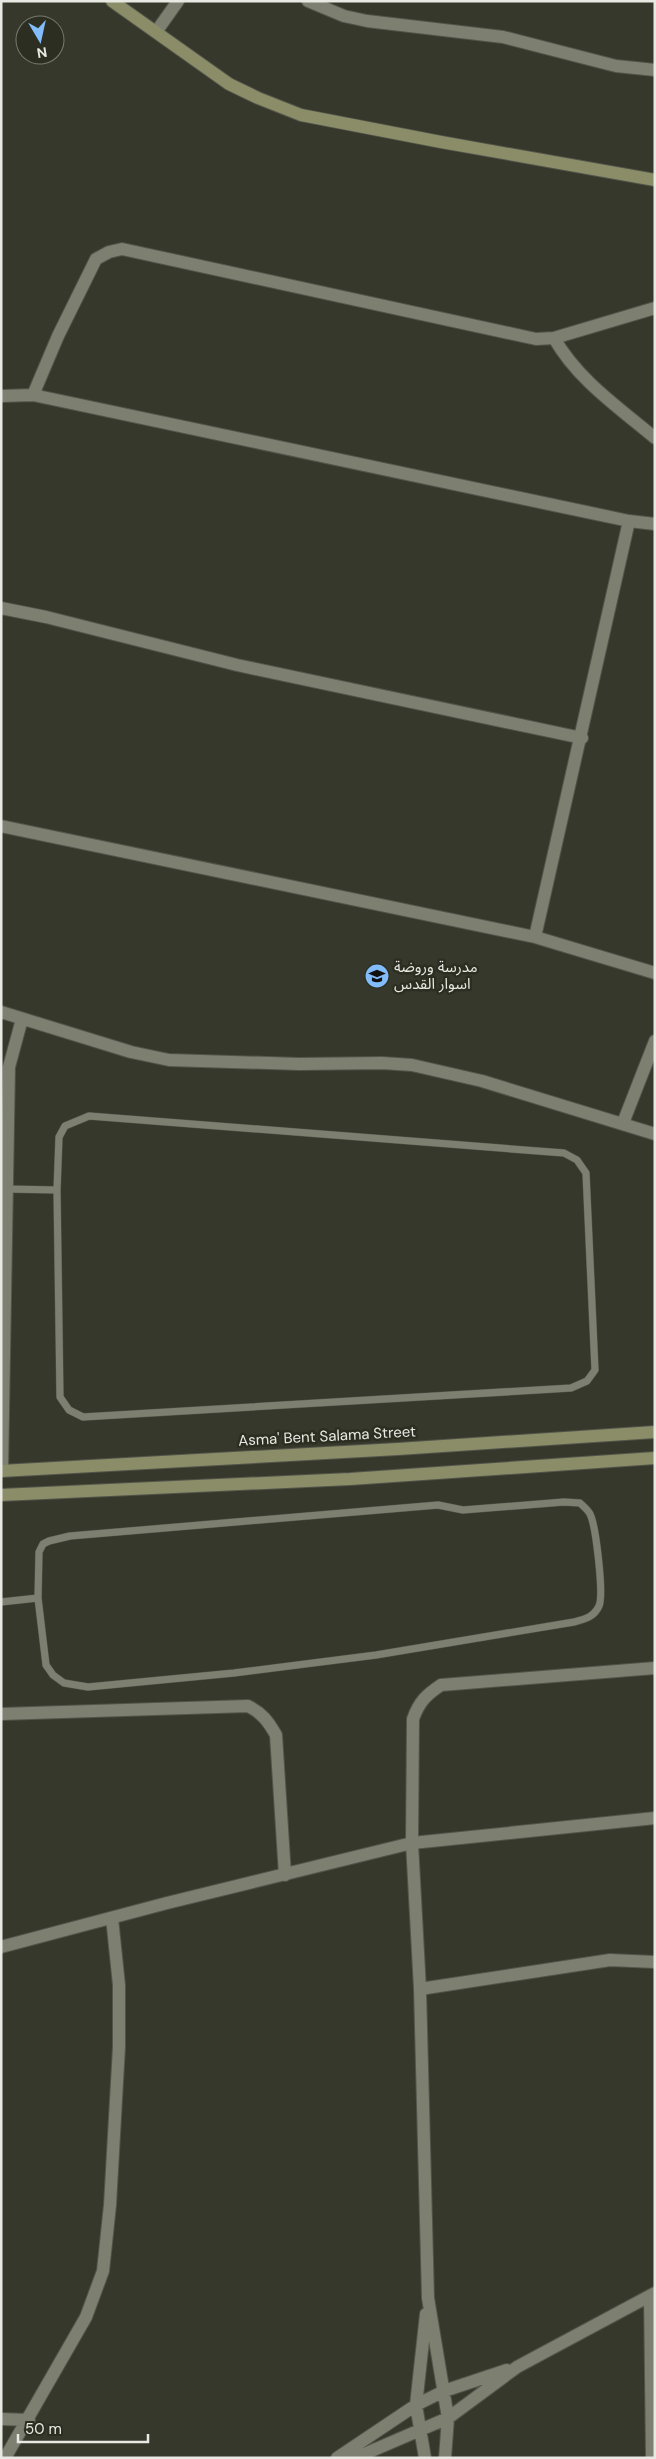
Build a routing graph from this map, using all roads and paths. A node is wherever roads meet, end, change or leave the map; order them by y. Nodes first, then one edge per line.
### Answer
1 (112, 1) edge
2 (178, 1) edge
3 (308, 1) edge
4 (156, 32) junction
5 (655, 70) edge
6 (655, 180) edge
7 (655, 308) edge
8 (554, 338) junction
9 (33, 395) junction
10 (1, 396) edge
11 (655, 438) edge
12 (629, 521) junction
13 (655, 524) edge
14 (1, 608) edge
15 (582, 738) junction
16 (1, 826) edge
17 (536, 937) junction
18 (655, 973) edge
19 (1, 1012) edge
20 (22, 1019) junction
21 (655, 1042) edge
22 (623, 1123) junction
23 (655, 1134) edge
24 (7, 1189) junction
25 (57, 1190) junction
26 (4, 1250) edge
27 (655, 1432) edge
28 (655, 1458) edge
29 (1, 1471) edge
30 (1, 1496) edge
31 (38, 1598) junction
32 (1, 1602) edge
33 (655, 1668) edge
34 (1, 1714) edge
35 (655, 1818) edge
36 (412, 1843) junction
37 (285, 1875) junction
38 (112, 1918) junction
39 (1, 1947) edge
40 (655, 1962) edge
41 (420, 1990) junction
42 (652, 2295) edge
43 (428, 2298) junction
44 (517, 2367) junction
45 (444, 2391) junction
46 (416, 2405) junction
47 (448, 2418) junction
48 (1, 2419) edge
49 (29, 2420) junction
50 (421, 2430) junction
51 (5, 2458) edge
52 (337, 2458) edge
53 (355, 2458) edge
54 (425, 2458) edge
55 (445, 2458) edge
56 (652, 2458) edge

1 - 4 main road
2 - 4 street
3 - 5 street
4 - 6 main road
7 - 8 street
8 - 9 street
8 - 11 street
9 - 10 street
9 - 12 street
12 - 13 street
12 - 15 street
14 - 15 street
15 - 17 street
16 - 17 street
17 - 18 street
19 - 20 street
20 - 22 street
20 - 24 street
21 - 22 street
22 - 23 street
24 - 25 lane
24 - 26 street
25 - 25 lane
26 - 29 street
27 - 29 main road, Asma' Bent Salama Street
28 - 30 main road
31 - 31 lane
31 - 32 lane
33 - 36 street
34 - 37 street
35 - 36 street
36 - 37 street
36 - 41 street
37 - 38 street
38 - 39 street
38 - 49 street
40 - 41 street
41 - 43 street
42 - 44 street
42 - 56 street
43 - 45 street
43 - 46 street
44 - 45 street
44 - 47 street
45 - 46 street
45 - 47 street
46 - 50 street
46 - 52 street
47 - 50 street
47 - 55 street
48 - 49 street
49 - 51 street
50 - 53 street
50 - 54 street

